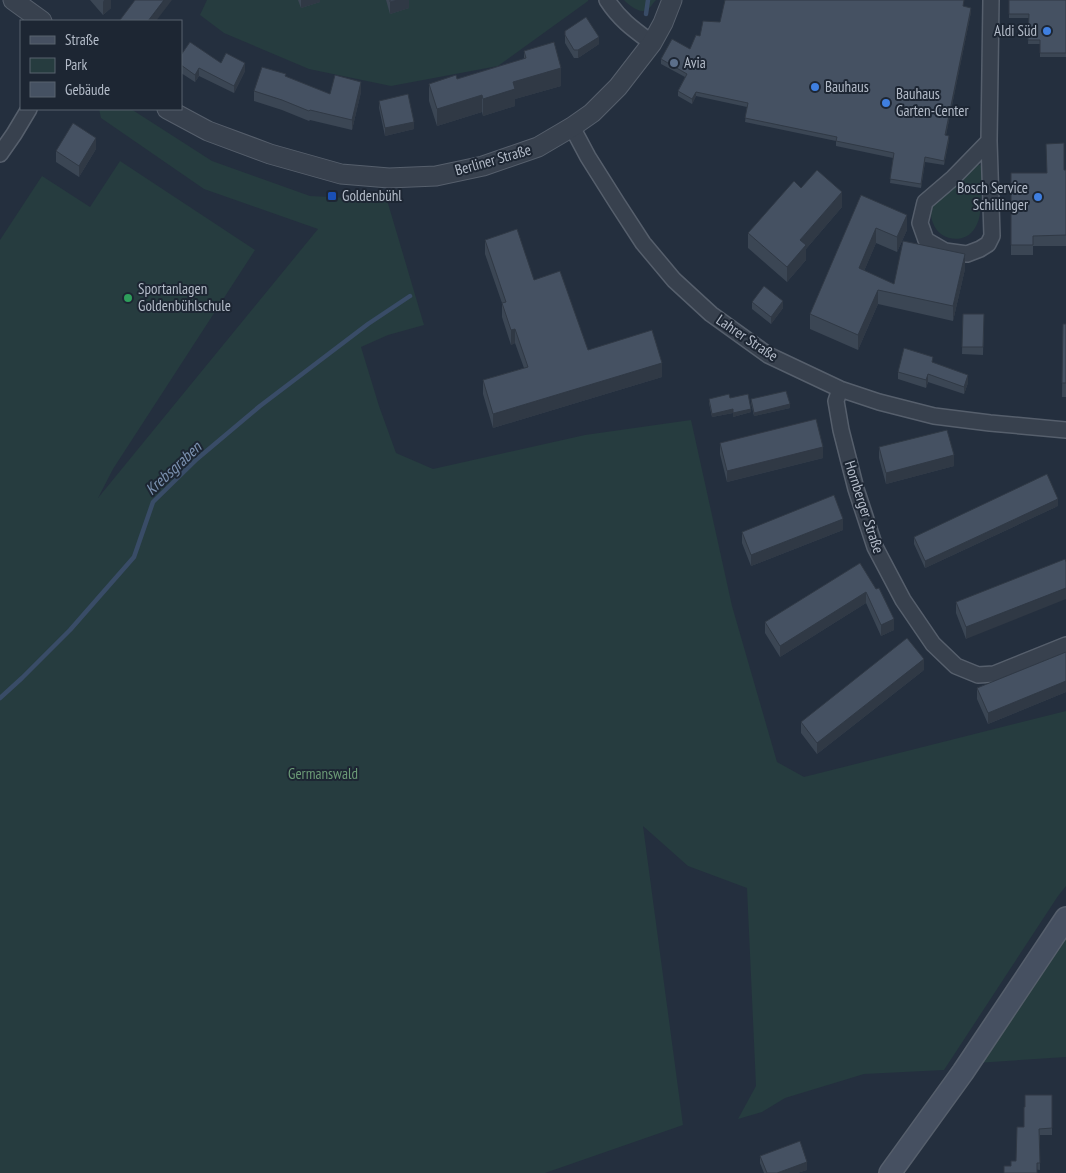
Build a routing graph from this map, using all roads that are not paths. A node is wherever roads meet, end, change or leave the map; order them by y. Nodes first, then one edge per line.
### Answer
1 (13, 0) edge
2 (607, 0) edge
3 (672, 0) edge
4 (991, 0) edge
5 (41, 20) edge
6 (652, 43) junction
7 (28, 110) edge
8 (169, 110) edge
9 (572, 127) junction
10 (989, 141) junction
11 (0, 154) edge
12 (840, 388) junction
13 (1066, 430) edge
14 (1066, 645) edge
15 (1066, 918) edge
16 (890, 1173) edge

1 - 5 street
2 - 6 street
3 - 6 street, Berliner Straße
4 - 10 street
6 - 9 street, Berliner Straße
7 - 11 street
8 - 9 street, Berliner Straße
9 - 12 street, Lahrer Straße
10 - 10 street
12 - 13 street, Lahrer Straße
12 - 14 street, Hornberger Straße
15 - 16 main road

